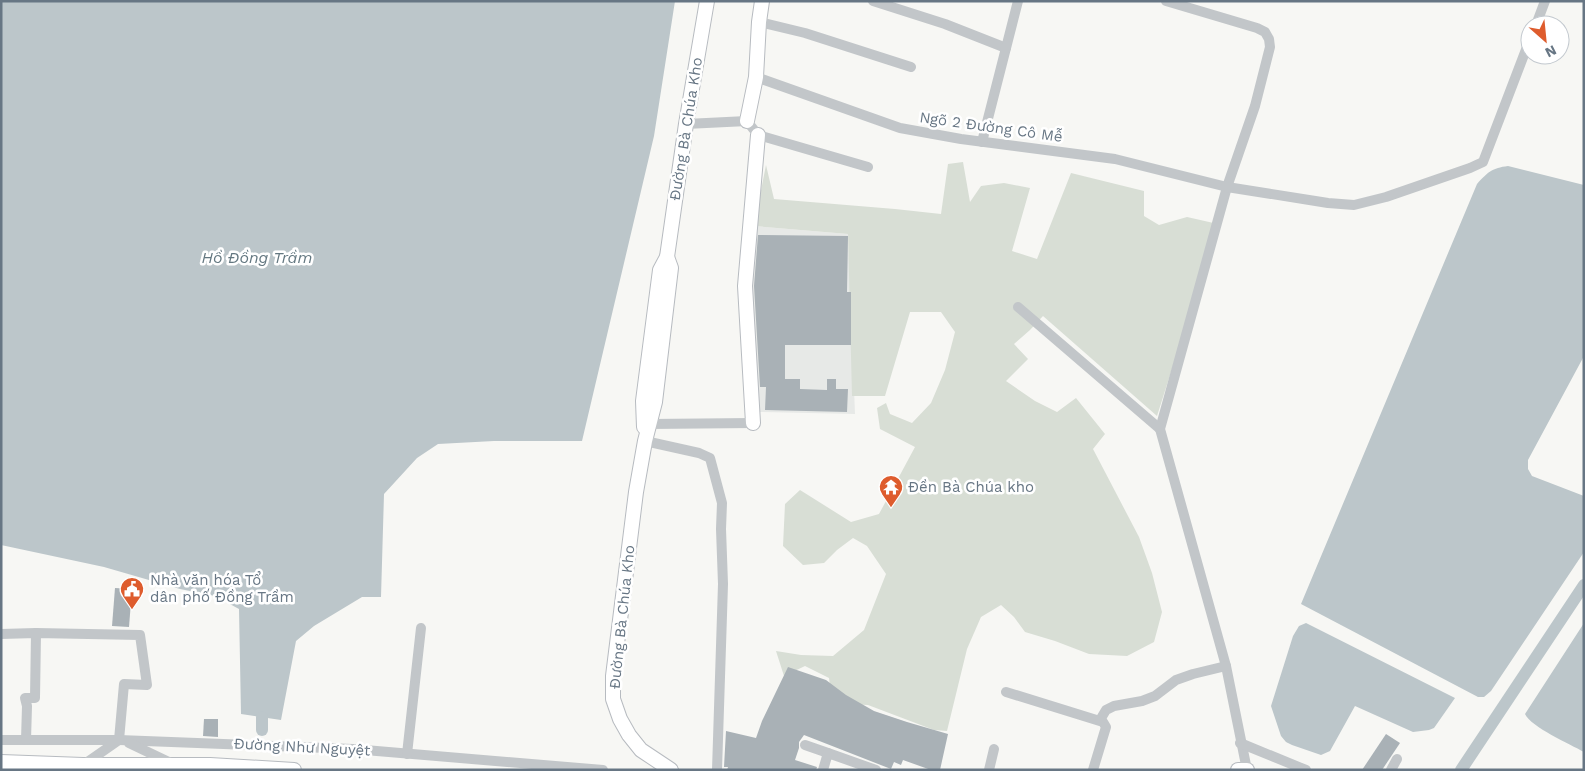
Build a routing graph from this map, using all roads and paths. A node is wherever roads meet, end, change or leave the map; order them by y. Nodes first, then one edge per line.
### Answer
1 (707, 1) edge
2 (762, 1) edge
3 (873, 1) edge
4 (1018, 1) edge
5 (1166, 1) edge
6 (1546, 1) edge
7 (1540, 15) edge
8 (759, 22) junction
9 (1006, 48) junction
10 (1520, 65) edge
11 (911, 67) dead end
12 (756, 76) junction
13 (747, 120) junction
14 (686, 124) junction
15 (758, 135) junction
16 (982, 142) junction
17 (868, 168) dead end
18 (1227, 187) junction
19 (667, 256) junction
20 (1018, 307) dead end
21 (753, 423) joint
22 (649, 424) junction
23 (1160, 429) junction
24 (644, 441) junction
25 (420, 628) dead end
26 (36, 633) junction
27 (1, 634) edge
28 (1226, 666) junction
29 (1006, 692) dead end
30 (1100, 720) junction
31 (1, 740) edge
32 (26, 740) junction
33 (119, 740) junction
34 (1240, 743) junction
35 (805, 745) dead end
36 (994, 749) dead end
37 (828, 753) junction
38 (407, 754) junction
39 (1397, 759) dead end
40 (1, 762) edge
41 (83, 765) junction
42 (174, 765) junction
43 (294, 770) edge
44 (603, 770) edge
45 (671, 770) edge
46 (717, 770) edge
47 (823, 770) edge
48 (876, 770) edge
49 (989, 770) edge
50 (1093, 770) edge
51 (1238, 770) edge
52 (1247, 770) edge
53 (1306, 770) edge
54 (1391, 770) edge

1 - 14 street, Đường Bà Chúa Kho
2 - 8 street
3 - 9 street
4 - 9 street
5 - 18 street
6 - 7 street
8 - 11 street
8 - 12 street
9 - 16 street
10 - 18 street, Ngõ 2 Đường Cô Mễ
12 - 13 street
12 - 16 street, Ngõ 2 Đường Cô Mễ
13 - 14 street
13 - 15 street
14 - 19 street, Đường Bà Chúa Kho
15 - 17 street
15 - 21 street
16 - 18 street, Ngõ 2 Đường Cô Mễ
18 - 23 street
19 - 22 street, Đường Bà Chúa Kho
19 - 24 street, Đường Bà Chúa Kho
20 - 23 street
21 - 22 street
22 - 24 street, Đường Bà Chúa Kho
23 - 28 street
24 - 45 street, Đường Bà Chúa Kho
24 - 46 street
25 - 38 street
26 - 27 street
26 - 32 street
26 - 33 street
28 - 30 street
28 - 34 street
29 - 30 street
30 - 50 street
31 - 32 street, Đường Như Nguyệt
32 - 33 street, Đường Như Nguyệt
33 - 38 street, Đường Như Nguyệt
33 - 41 street
33 - 42 street
34 - 52 street
34 - 53 street
35 - 37 street
36 - 49 street
37 - 47 street
37 - 48 street
38 - 44 street, Đường Như Nguyệt
39 - 54 street
40 - 41 street, Đường Như Nguyệt
41 - 42 street, Đường Như Nguyệt
42 - 43 street, Đường Như Nguyệt
51 - 52 street

